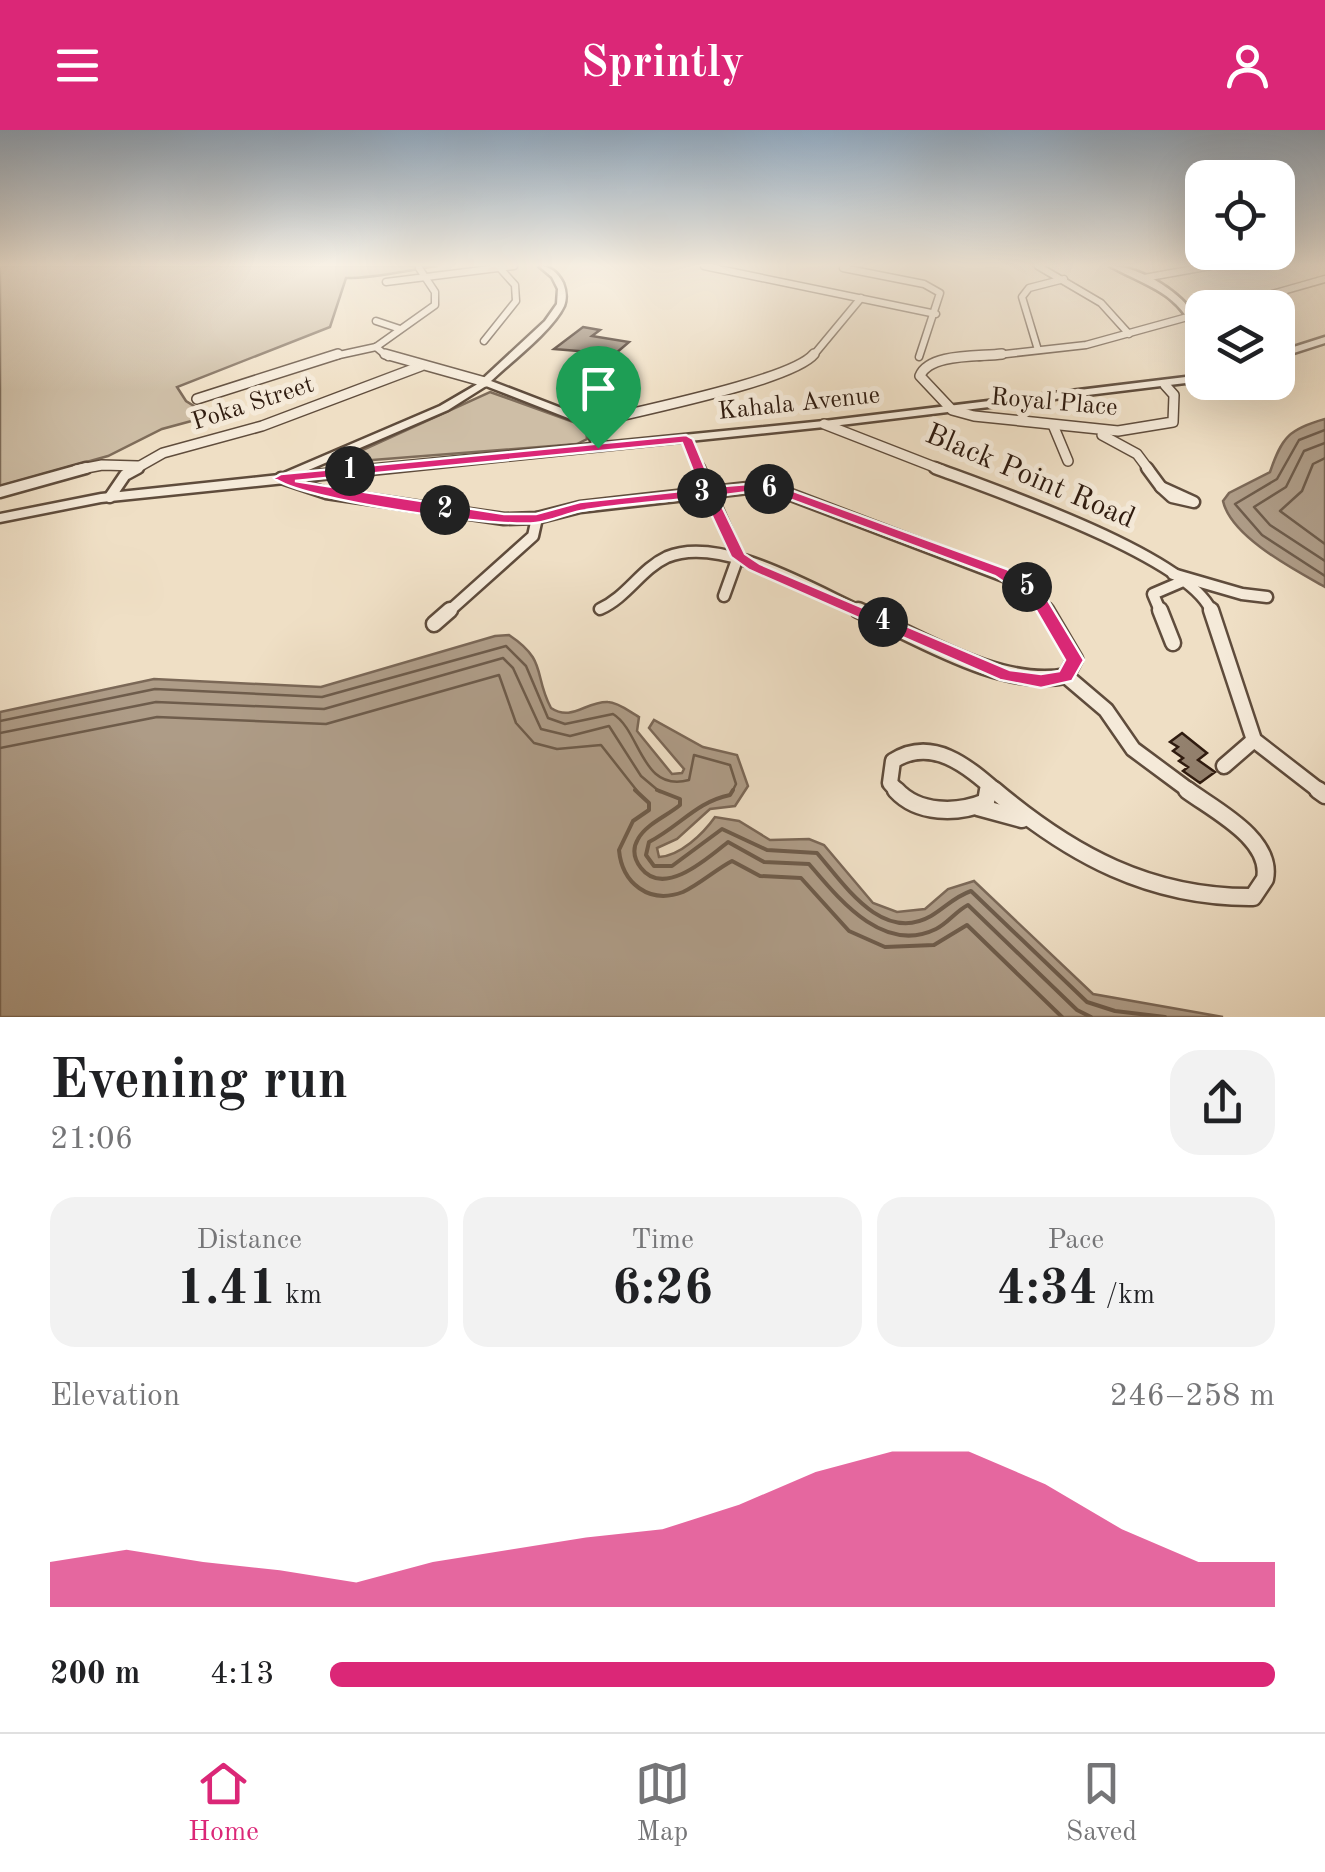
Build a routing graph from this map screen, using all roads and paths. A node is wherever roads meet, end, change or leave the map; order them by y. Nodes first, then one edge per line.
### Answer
1 (431, 307) edge
2 (511, 307) edge
3 (559, 307) edge
4 (853, 307) edge
5 (905, 307) edge
6 (937, 307) edge
7 (1025, 307) edge
8 (1106, 307) edge
9 (936, 314) junction
10 (1185, 318) edge
11 (376, 321) dead end
12 (400, 328) junction
13 (1129, 334) junction
14 (1325, 340) edge
15 (484, 341) dead end
16 (376, 347) junction
17 (1038, 350) junction
18 (1295, 350) edge
19 (919, 357) dead end
20 (421, 366) junction
21 (503, 366) junction
22 (1185, 381) edge
23 (485, 382) junction
24 (1166, 385) junction
25 (517, 394) junction
26 (197, 398) dead end
27 (952, 410) junction
28 (591, 423) junction
29 (824, 424) junction
30 (1053, 426) junction
31 (1094, 430) junction
32 (686, 439) junction
33 (598, 448) junction
34 (1068, 462) dead end
35 (138, 466) junction
36 (281, 478) junction
37 (1161, 487) dead end
38 (0, 492) edge
39 (708, 492) junction
40 (110, 497) junction
41 (0, 518) edge
42 (536, 518) junction
43 (738, 557) junction
44 (1177, 578) junction
45 (724, 596) dead end
46 (1267, 596) dead end
47 (600, 609) dead end
48 (434, 624) dead end
49 (1173, 643) dead end
50 (1066, 676) junction
51 (1254, 740) junction
52 (1224, 766) dead end
53 (990, 786) junction
54 (1325, 795) edge
55 (978, 807) junction
56 (1037, 826) junction

1 - 12 street
2 - 15 street
3 - 21 street
4 - 28 street
5 - 9 street
6 - 9 street
7 - 17 street
8 - 13 street
9 - 19 street
10 - 13 street
11 - 12 street
12 - 16 street
13 - 17 street
14 - 18 street
16 - 20 street
16 - 26 street
17 - 27 street
20 - 23 street
20 - 35 street, Poka Street
21 - 23 street
21 - 25 street
22 - 24 street, Kahala Avenue
23 - 25 street
23 - 36 street
24 - 27 street, Kahala Avenue
24 - 31 street, Royal Place
25 - 28 street
27 - 29 street, Kahala Avenue
27 - 30 street, Royal Place
28 - 33 street
29 - 32 street, Kahala Avenue
29 - 44 street, Black Point Road
30 - 31 street, Royal Place
30 - 34 street
31 - 37 street
32 - 33 street, Kahala Avenue
32 - 39 street
33 - 36 street, Kahala Avenue
35 - 38 street
35 - 40 street, Poka Street
36 - 40 street, Kahala Avenue
36 - 42 street
39 - 42 street
39 - 43 street
39 - 50 street
40 - 41 street, Kahala Avenue
42 - 48 street
43 - 45 street
43 - 47 street
43 - 50 street
44 - 46 street
44 - 49 street
44 - 51 street, Black Point Road
50 - 56 street
51 - 52 street
51 - 54 street
53 - 55 street
53 - 55 street
53 - 56 street
55 - 56 street

